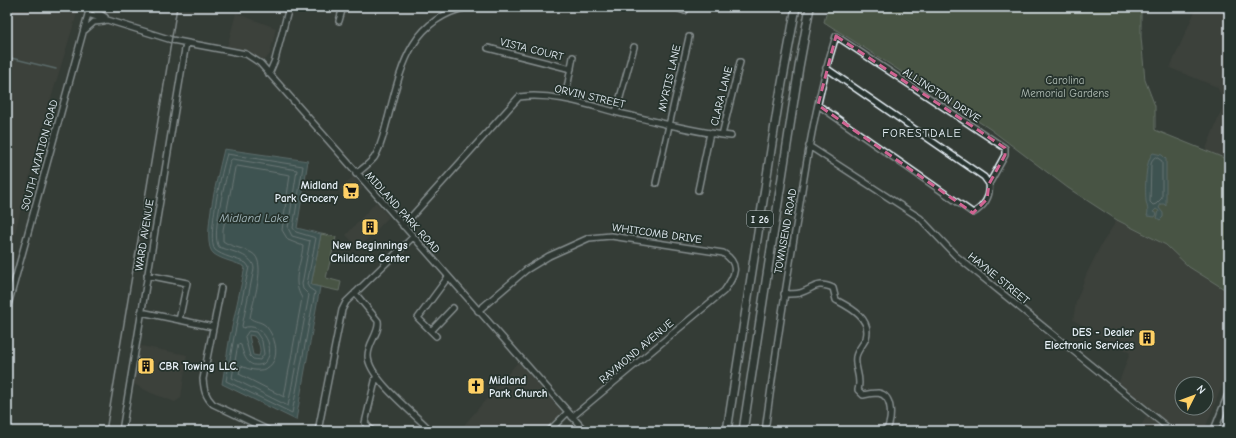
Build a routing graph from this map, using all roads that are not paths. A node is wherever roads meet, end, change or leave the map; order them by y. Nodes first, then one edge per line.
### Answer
1 (90, 7) edge
2 (94, 7) edge
3 (289, 7) edge
4 (343, 7) edge
5 (468, 7) edge
6 (674, 7) edge
7 (796, 7) edge
8 (810, 7) edge
9 (685, 11) dead end
10 (88, 14) junction
11 (111, 21) junction
12 (339, 21) dead end
13 (83, 32) junction
14 (836, 36) joint
15 (689, 37) dead end
16 (186, 43) junction
17 (634, 46) dead end
18 (488, 48) dead end
19 (573, 57) dead end
20 (740, 62) dead end
21 (826, 68) junction
22 (571, 69) junction
23 (269, 74) junction
24 (565, 99) junction
25 (818, 105) junction
26 (616, 112) junction
27 (669, 124) junction
28 (710, 133) junction
29 (722, 135) junction
30 (731, 136) dead end
31 (809, 146) junction
32 (356, 174) junction
33 (656, 183) dead end
34 (989, 184) junction
35 (698, 190) dead end
36 (403, 226) junction
37 (413, 237) junction
38 (147, 275) junction
39 (448, 277) junction
40 (221, 288) dead end
41 (355, 293) junction
42 (784, 294) junction
43 (713, 300) joint
44 (453, 308) dead end
45 (7, 309) edge
46 (478, 311) junction
47 (141, 312) junction
48 (179, 320) junction
49 (213, 326) junction
50 (431, 330) junction
51 (436, 336) dead end
52 (376, 377) junction
53 (1229, 393) edge
54 (568, 412) junction
55 (572, 417) junction
56 (122, 431) edge
57 (270, 431) edge
58 (318, 431) edge
59 (372, 431) edge
60 (427, 431) edge
61 (549, 431) edge
62 (585, 431) edge
63 (727, 431) edge
64 (743, 431) edge
65 (765, 431) edge
66 (886, 431) edge
67 (1172, 431) edge
68 (1214, 431) edge

1 - 10 street, SOUTH AVIATION ROAD
2 - 11 street
3 - 23 street
4 - 12 street
5 - 32 street
6 - 9 street
7 - 63 highway, I 26
8 - 64 highway, I 26
10 - 11 street, MIDLAND PARK ROAD
10 - 13 street, SOUTH AVIATION ROAD
11 - 13 street
11 - 16 street, MIDLAND PARK ROAD
13 - 45 street, SOUTH AVIATION ROAD
14 - 21 street, TOWNSEND ROAD
14 - 34 street, ALLINGTON DRIVE
15 - 27 street, MYRTIS LANE
16 - 23 street, MIDLAND PARK ROAD
16 - 38 street, WARD AVENUE
17 - 26 street
18 - 22 street, VISTA COURT
19 - 22 street
20 - 29 street, CLARA LANE
21 - 25 street, TOWNSEND ROAD
21 - 34 street
22 - 24 street
23 - 32 street, MIDLAND PARK ROAD
24 - 26 street, ORVIN STREET
24 - 36 street, ORVIN STREET
25 - 31 street, TOWNSEND ROAD
25 - 34 street
26 - 27 street, ORVIN STREET
27 - 28 street, ORVIN STREET
27 - 33 street, MYRTIS LANE
28 - 29 street, ORVIN STREET
28 - 35 street
29 - 30 street, ORVIN STREET
31 - 42 street, TOWNSEND ROAD
31 - 67 street, HAYNE STREET
32 - 36 street, MIDLAND PARK ROAD
36 - 37 street, MIDLAND PARK ROAD
37 - 39 street, MIDLAND PARK ROAD
37 - 41 street
38 - 47 street, WARD AVENUE
38 - 48 street
39 - 46 street, MIDLAND PARK ROAD
39 - 50 street
40 - 49 street
41 - 52 street
41 - 58 street
42 - 65 street, TOWNSEND ROAD
42 - 66 street
43 - 46 street, WHITCOMB DRIVE
43 - 55 street, RAYMOND AVENUE
44 - 50 street
46 - 54 street, MIDLAND PARK ROAD
47 - 48 street
47 - 56 street, WARD AVENUE
48 - 49 street
49 - 57 street
50 - 51 street
52 - 59 street
52 - 60 street
53 - 68 main road
54 - 55 street, MIDLAND PARK ROAD
54 - 61 street
55 - 62 street, MIDLAND PARK ROAD

